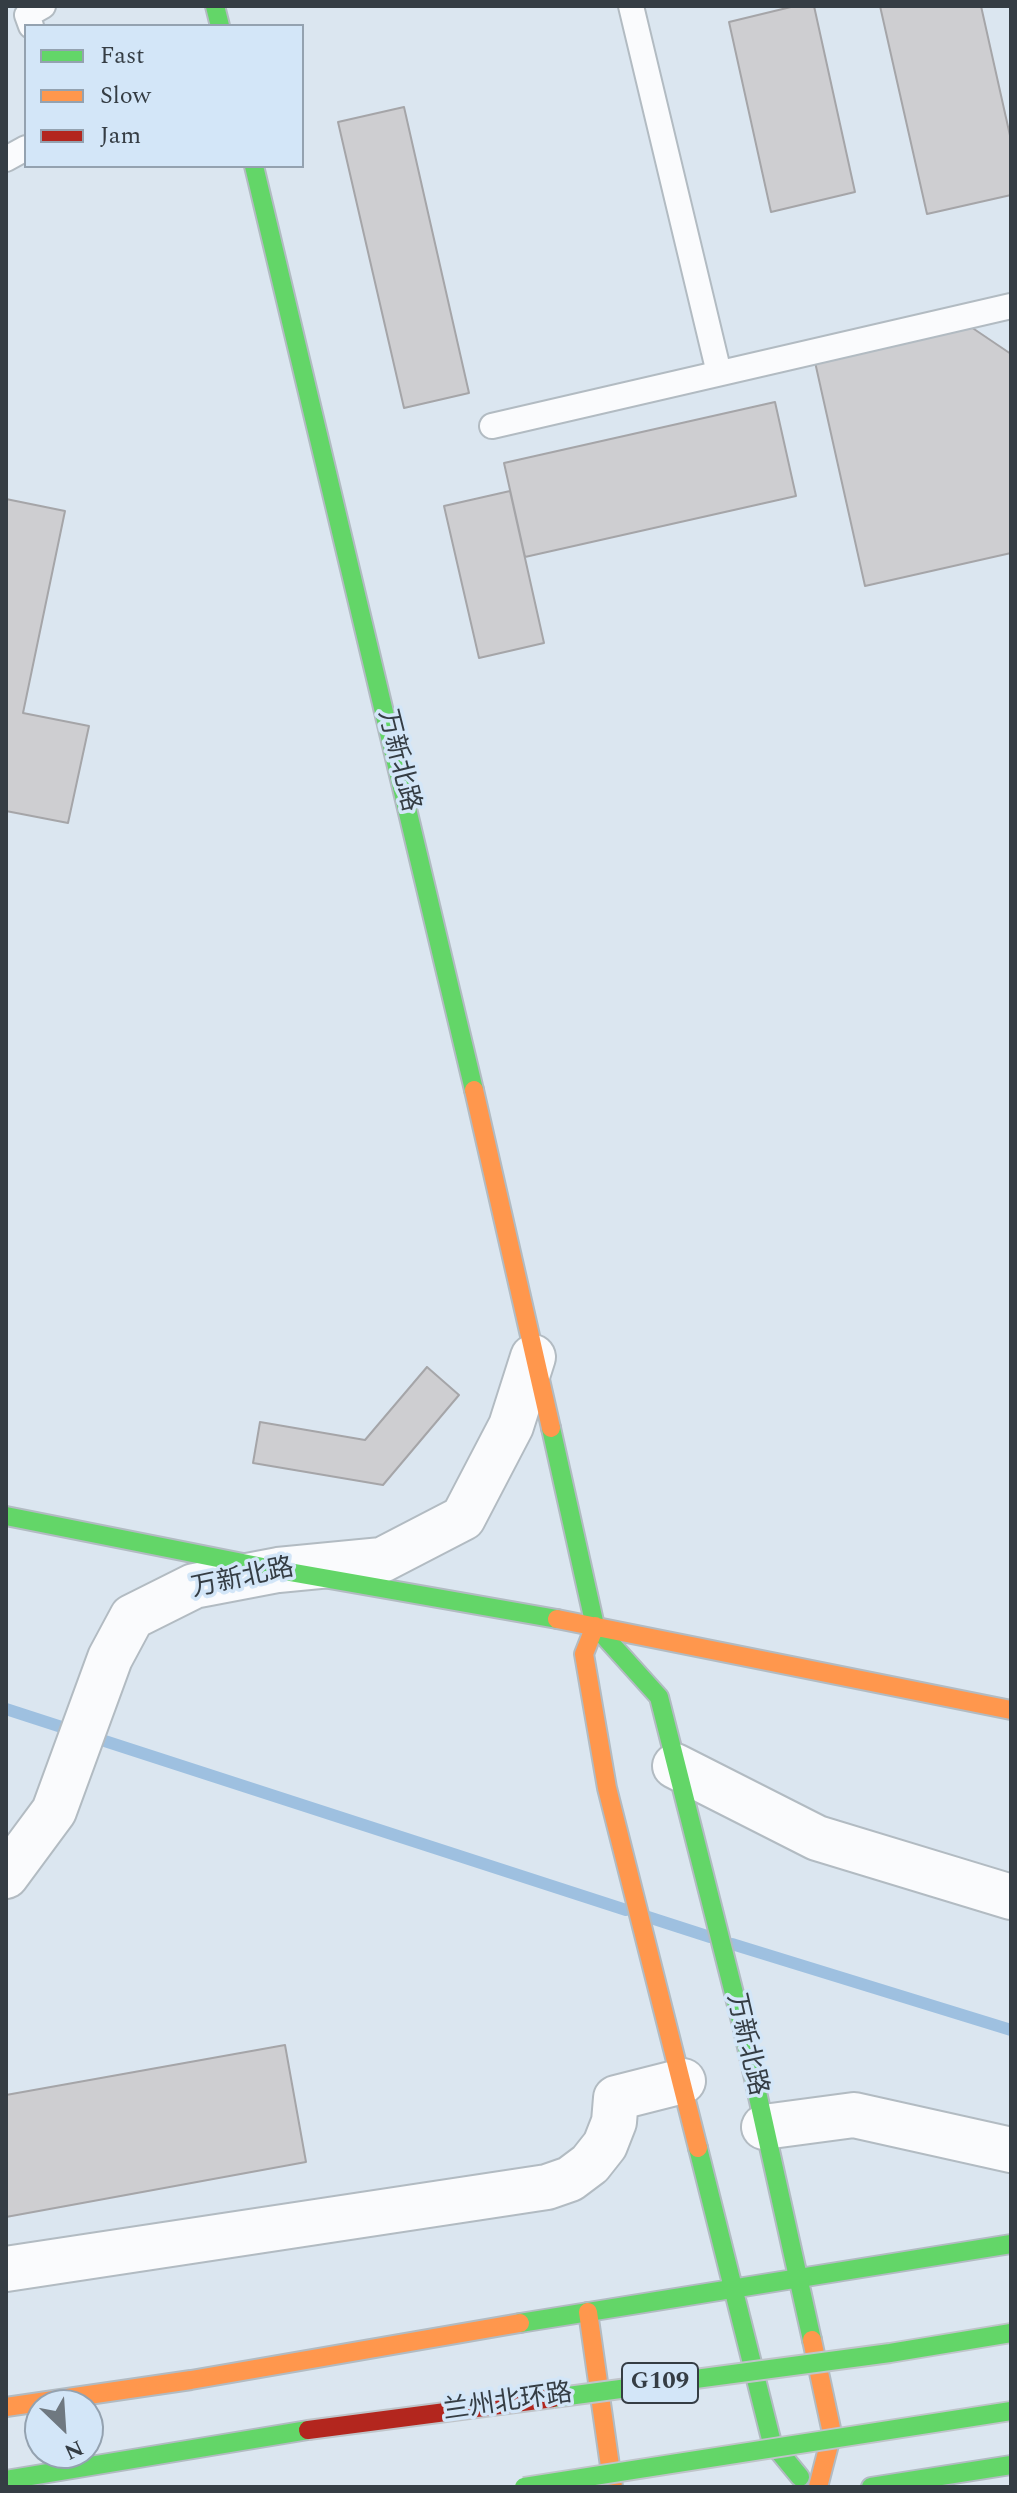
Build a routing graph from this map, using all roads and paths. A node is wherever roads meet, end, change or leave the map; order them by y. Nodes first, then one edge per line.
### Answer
1 (43, 6) edge
2 (631, 6) edge
3 (30, 24) edge
4 (24, 149) edge
5 (6, 159) edge
6 (254, 168) edge
7 (1011, 306) edge
8 (719, 373) junction
9 (492, 426) dead end
10 (533, 1357) junction
11 (6, 1516) edge
12 (278, 1570) junction
13 (595, 1626) junction
14 (1011, 1710) edge
15 (675, 1766) junction
16 (6, 1876) edge
17 (1011, 1897) edge
18 (683, 2081) junction
19 (764, 2127) junction
20 (1011, 2150) edge
21 (1011, 2244) edge
22 (6, 2269) edge
23 (798, 2277) junction
24 (735, 2286) junction
25 (588, 2312) junction
26 (1011, 2333) edge
27 (6, 2407) edge
28 (1011, 2411) edge
29 (1011, 2465) edge
30 (6, 2480) edge
31 (524, 2487) edge
32 (613, 2487) edge
33 (809, 2487) edge
34 (818, 2487) edge
35 (871, 2487) edge

1 - 3 lane
2 - 8 lane
4 - 5 lane
6 - 10 main road, 万新北路
7 - 8 lane
8 - 9 lane
10 - 12 street, 万新北路
10 - 13 main road, 万新北路
11 - 12 main road
12 - 13 main road
12 - 16 street, 万新北路
13 - 14 main road
13 - 15 main road, 万新北路
13 - 18 main road, 万新北路
15 - 17 street
15 - 19 main road, 万新北路
18 - 22 street
18 - 24 main road, 万新北路
19 - 20 street
19 - 23 main road, 万新北路
21 - 23 main road
23 - 24 main road
23 - 34 main road, 万新北路
24 - 25 main road
24 - 33 main road, 万新北路
25 - 27 main road
25 - 32 main road
26 - 30 main road, 兰州北环路 / G109, bridge
28 - 31 main road, bridge
29 - 35 main road

